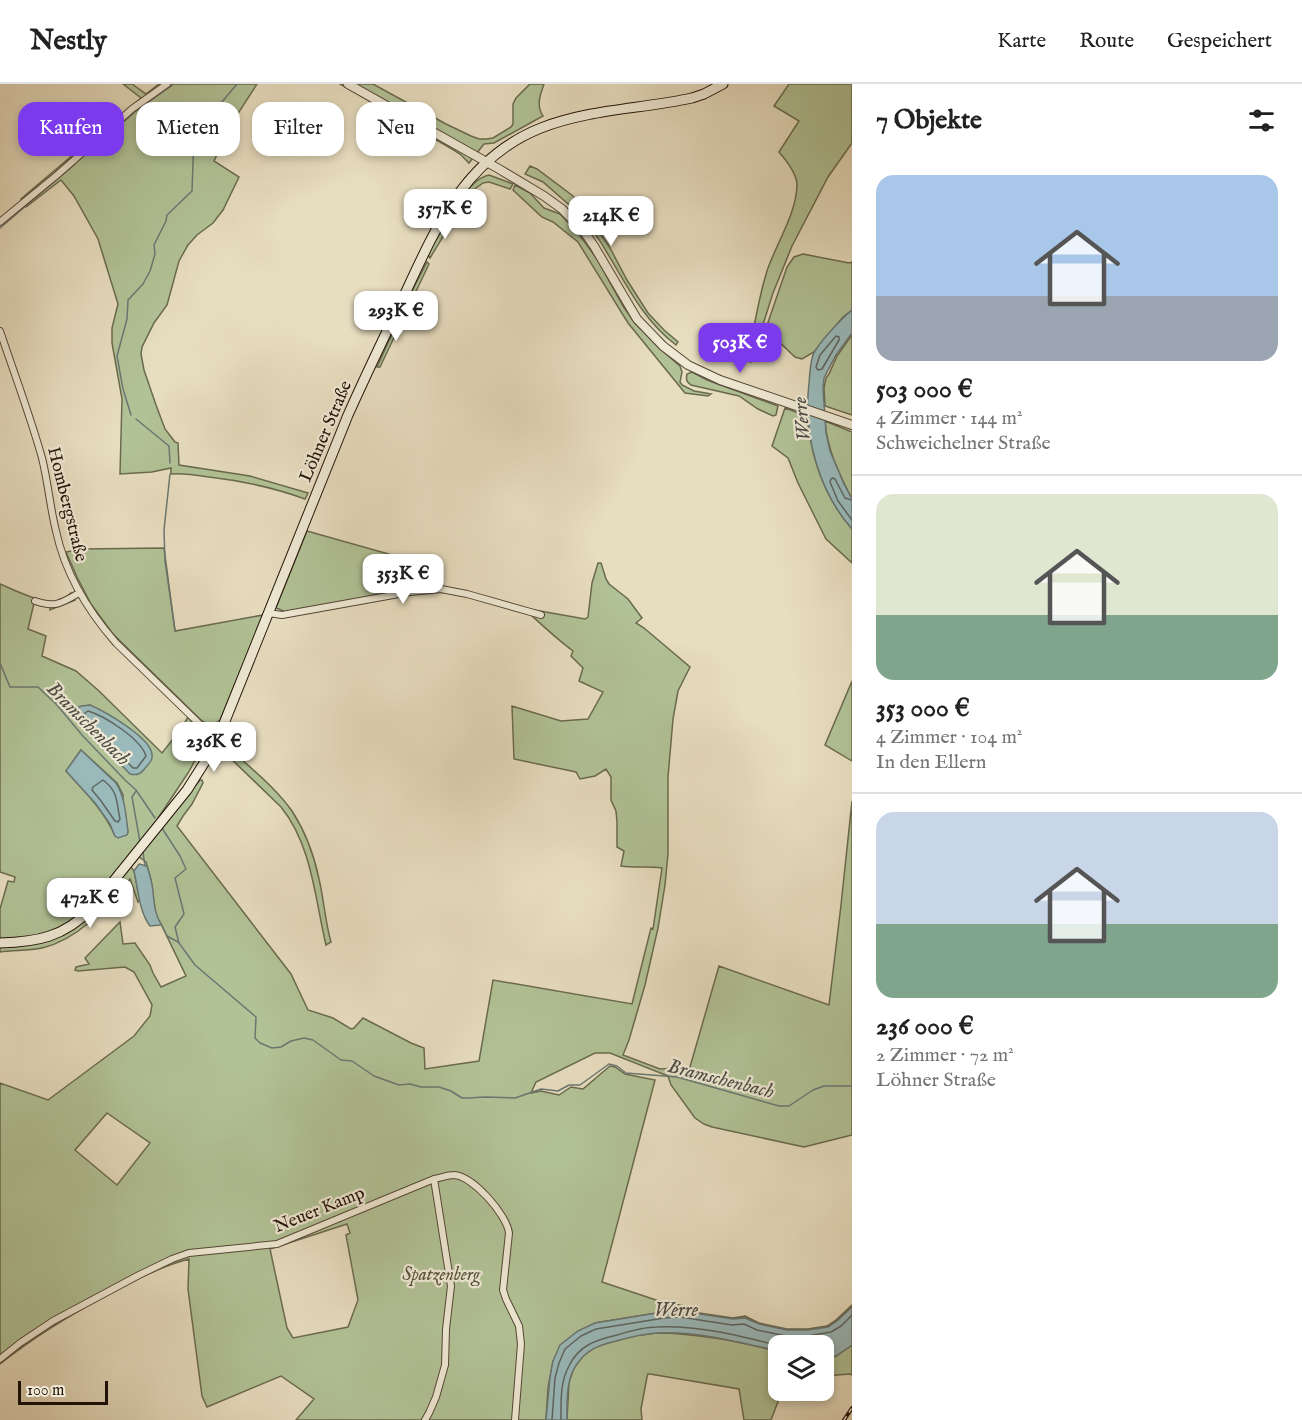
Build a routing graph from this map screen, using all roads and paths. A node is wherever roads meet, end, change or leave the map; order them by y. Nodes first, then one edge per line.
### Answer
1 (167, 84) edge
2 (348, 84) edge
3 (723, 84) edge
4 (487, 162) junction
5 (0, 222) edge
6 (0, 331) edge
7 (852, 425) edge
8 (79, 593) junction
9 (35, 601) dead end
10 (268, 614) junction
11 (541, 615) dead end
12 (216, 740) junction
13 (0, 943) edge
14 (434, 1179) junction
15 (0, 1359) edge
16 (424, 1420) edge
17 (515, 1420) edge

1 - 5 street
2 - 4 street
3 - 4 main road, Löhner Straße
4 - 7 street
4 - 10 main road, Löhner Straße
6 - 8 street, Hombergstraße
8 - 9 street
8 - 12 street, Hombergstraße
10 - 11 street
10 - 12 main road, Löhner Straße
12 - 13 main road, Löhner Straße
14 - 15 street, Neuer Kamp
14 - 16 street
14 - 17 street, Neuer Kamp

